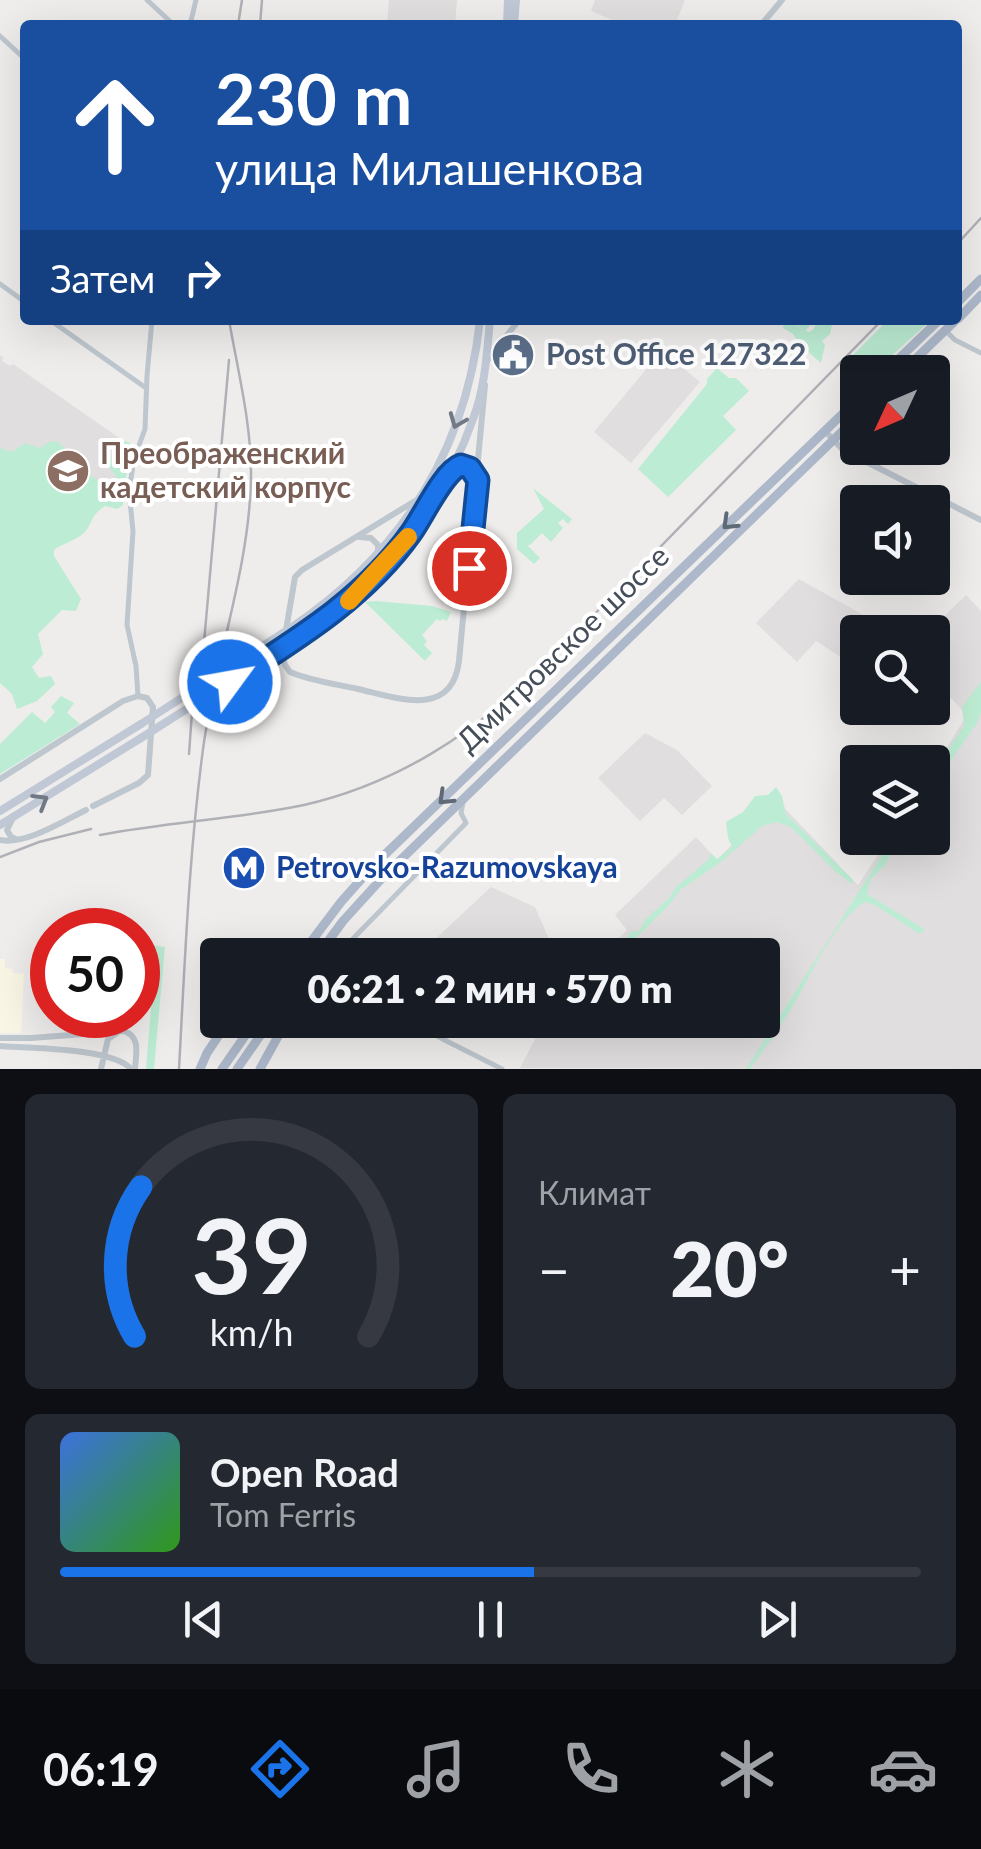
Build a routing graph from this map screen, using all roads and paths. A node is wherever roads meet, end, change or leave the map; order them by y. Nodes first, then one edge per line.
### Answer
1 (147, 0) edge
2 (782, 0) edge
3 (169, 20) edge
4 (765, 20) edge
5 (0, 36) edge
6 (20, 54) edge
7 (981, 279) edge
8 (981, 295) edge
9 (962, 298) edge
10 (962, 314) edge
11 (57, 325) edge
12 (152, 325) edge
13 (479, 325) edge
14 (490, 325) edge
15 (515, 325) edge
16 (935, 325) edge
17 (951, 325) edge
18 (945, 331) junction
19 (498, 345) junction
20 (477, 347) junction
21 (488, 348) junction
22 (981, 353) edge
23 (903, 355) edge
24 (920, 355) edge
25 (485, 368) junction
26 (146, 388) junction
27 (840, 416) edge
28 (825, 431) junction
29 (840, 434) edge
30 (833, 440) junction
31 (840, 447) edge
32 (872, 465) edge
33 (448, 473) junction
34 (478, 480) junction
35 (429, 486) junction
36 (981, 520) edge
37 (358, 538) junction
38 (376, 556) junction
39 (138, 696) junction
40 (0, 779) edge
41 (466, 796) junction
42 (2, 809) edge
43 (15, 816) junction
44 (0, 825) edge
45 (22, 838) junction
46 (0, 840) edge
47 (313, 938) edge
48 (331, 938) edge
49 (354, 938) edge
50 (30, 1037) edge
51 (0, 1038) edge
52 (109, 1038) edge
53 (133, 1038) edge
54 (216, 1038) edge
55 (243, 1038) edge
56 (258, 1038) edge
57 (277, 1038) edge
58 (441, 1038) edge
59 (137, 1045) junction
60 (0, 1046) edge
61 (104, 1056) junction
62 (238, 1067) edge
63 (101, 1069) edge
64 (133, 1069) edge
65 (200, 1069) edge
66 (222, 1069) edge
67 (260, 1069) edge
68 (502, 1069) edge

1 - 3 street
2 - 4 street
5 - 6 street
7 - 9 main road
8 - 10 main road
11 - 26 street
12 - 26 street
13 - 20 main road
14 - 21 main road
15 - 19 street
16 - 23 main road
17 - 18 main road
18 - 22 street
18 - 24 main road
19 - 21 street
19 - 25 street
20 - 21 street
20 -> 35 main road
21 - 25 main road
25 - 33 main road
25 - 34 street
26 - 39 street
27 - 28 main road, Дмитровское шоссе
28 - 30 street
28 -> 47 main road, Дмитровское шоссе
29 - 30 main road, Дмитровское шоссе
30 - 31 street
30 - 41 main road, Дмитровское шоссе
32 - 36 street
33 - 34 street
43 -> 33 main road, bridge
34 - 37 street
35 - 37 street
35 - 38 main road
37 - 38 street
38 - 42 main road, bridge
39 - 40 street
39 - 45 street
41 - 48 main road, Дмитровское шоссе
41 - 49 street
43 - 44 main road
43 - 45 street
45 - 46 street
50 - 51 street
52 - 61 street
53 - 59 street
54 - 65 main road
55 - 66 main road
56 - 62 main road
57 - 67 main road
58 - 68 street
59 - 61 street
59 - 64 street
60 - 61 street
61 - 63 street
61 - 64 street

